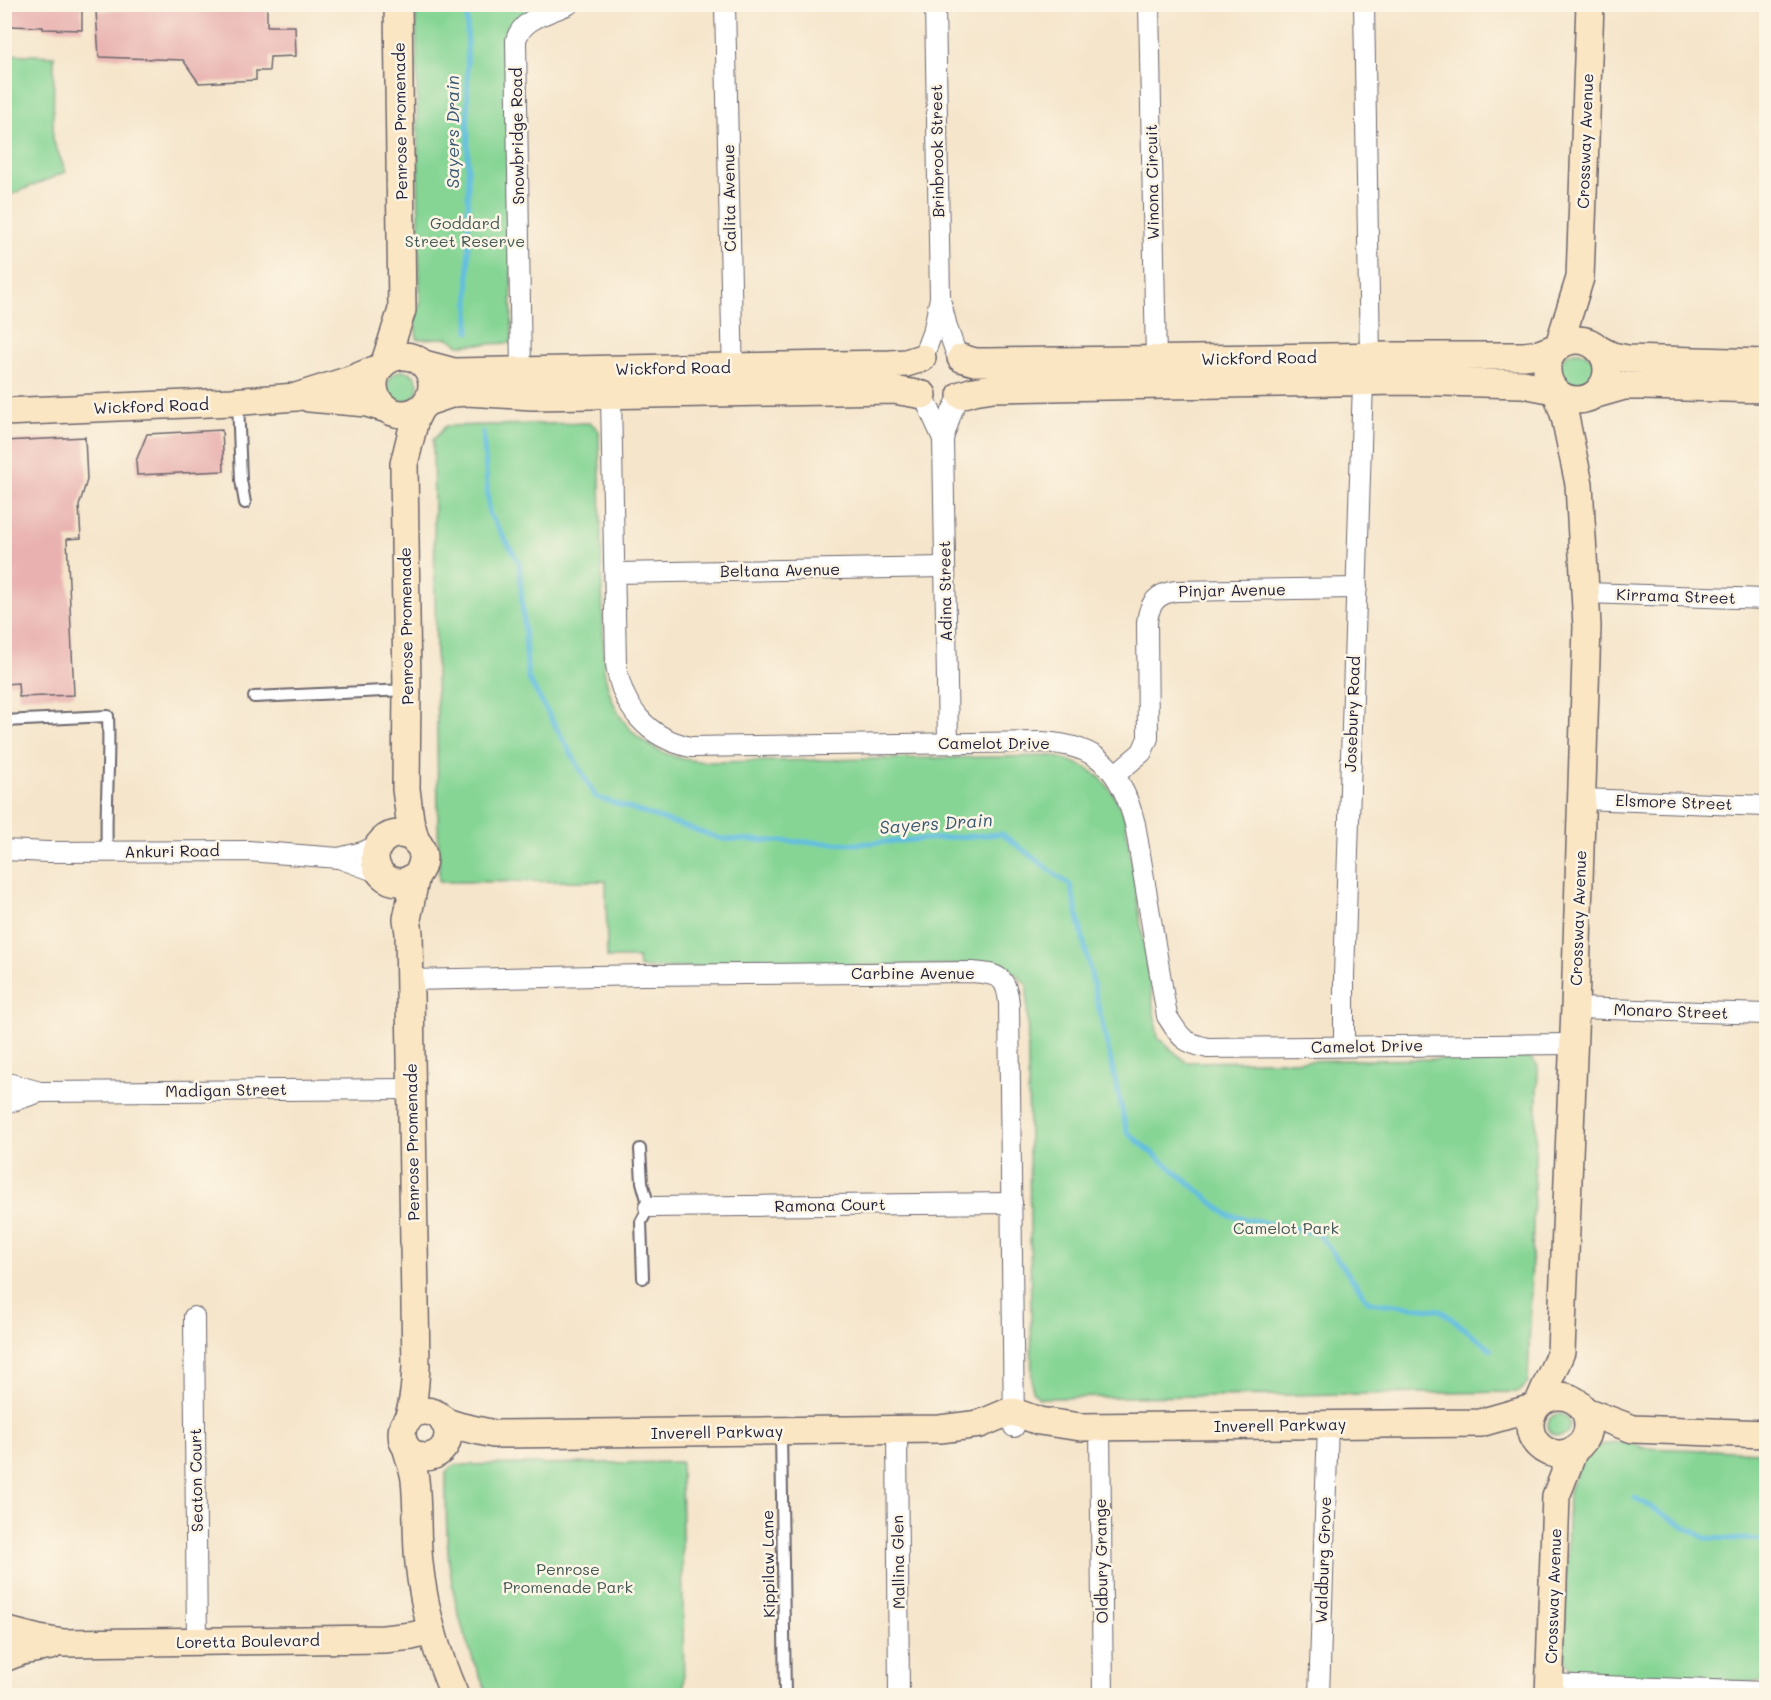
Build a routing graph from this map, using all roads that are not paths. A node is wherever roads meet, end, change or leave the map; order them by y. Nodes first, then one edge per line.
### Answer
1 (398, 4) edge
2 (569, 4) edge
3 (725, 4) edge
4 (935, 4) edge
5 (1149, 4) edge
6 (1364, 4) edge
7 (1590, 4) edge
8 (1580, 278) junction
9 (940, 298) junction
10 (402, 310) junction
11 (1558, 346) junction
12 (1598, 348) junction
13 (959, 355) junction
14 (1370, 356) junction
15 (922, 358) junction
16 (423, 363) junction
17 (1767, 363) edge
18 (382, 365) junction
19 (521, 371) junction
20 (1156, 372) junction
21 (733, 380) junction
22 (1363, 382) junction
23 (1767, 389) edge
24 (1555, 392) junction
25 (1596, 394) junction
26 (611, 395) junction
27 (923, 396) junction
28 (960, 396) junction
29 (296, 397) junction
30 (238, 402) junction
31 (424, 406) junction
32 (385, 408) junction
33 (4, 412) edge
34 (943, 439) junction
35 (404, 464) junction
36 (1579, 484) junction
37 (245, 503) dead end
38 (945, 567) junction
39 (615, 573) junction
40 (1357, 588) junction
41 (1586, 593) junction
42 (1767, 599) edge
43 (407, 690) junction
44 (254, 697) dead end
45 (4, 721) edge
46 (948, 743) junction
47 (1116, 774) junction
48 (406, 789) junction
49 (1582, 799) junction
50 (1767, 806) edge
51 (382, 842) junction
52 (416, 842) junction
53 (4, 850) edge
54 (107, 852) junction
55 (339, 858) junction
56 (382, 875) junction
57 (416, 875) junction
58 (407, 919) junction
59 (410, 980) junction
60 (1575, 1008) junction
61 (1767, 1014) edge
62 (1574, 1044) junction
63 (1344, 1046) junction
64 (4, 1082) edge
65 (411, 1089) junction
66 (40, 1092) junction
67 (4, 1104) edge
68 (640, 1149) dead end
69 (1012, 1203) junction
70 (649, 1207) junction
71 (643, 1278) dead end
72 (194, 1317) dead end
73 (1561, 1352) junction
74 (416, 1366) junction
75 (1537, 1406) junction
76 (1584, 1409) junction
77 (440, 1418) junction
78 (408, 1419) junction
79 (1014, 1420) junction
80 (1480, 1423) junction
81 (1328, 1425) junction
82 (1090, 1427) junction
83 (897, 1429) junction
84 (1633, 1430) junction
85 (781, 1431) junction
86 (494, 1434) junction
87 (1767, 1434) edge
88 (1539, 1447) junction
89 (407, 1449) junction
90 (1575, 1449) junction
91 (441, 1450) junction
92 (1556, 1496) junction
93 (417, 1504) junction
94 (4, 1631) edge
95 (432, 1631) junction
96 (197, 1642) junction
97 (64, 1643) junction
98 (4, 1657) edge
99 (1549, 1690) edge
100 (1767, 1692) edge
101 (455, 1695) edge
102 (785, 1695) edge
103 (900, 1695) edge
104 (1103, 1695) edge
105 (1319, 1695) edge

1 - 10 street, Penrose Promenade
2 - 19 street, Snowbridge Road
3 - 21 street, Calita Avenue
4 - 9 street, Brinbrook Street
5 - 20 street, Winona Circuit
6 - 14 street
7 - 8 street, Crossway Avenue
8 - 11 street, Crossway Avenue
8 - 12 street, Crossway Avenue
9 - 13 street, Brinbrook Street
9 - 15 street, Brinbrook Street
10 - 16 street, Penrose Promenade
10 - 18 street, Penrose Promenade
11 - 12 street
11 - 14 street, Wickford Road
11 - 24 street
12 - 17 street
12 - 25 street
13 - 15 street
13 - 20 street, Wickford Road
13 - 28 street
14 - 20 street, Wickford Road
15 - 21 street, Wickford Road
15 - 27 street
16 - 18 street
16 - 19 street, Wickford Road
16 - 31 street
18 - 29 street, Wickford Road
18 - 32 street
19 - 21 street, Wickford Road
20 - 22 street, Wickford Road
20 - 28 street, Wickford Road
21 - 26 street, Wickford Road
21 - 27 street, Wickford Road
22 - 24 street, Wickford Road
22 - 40 street, Josebury Road
23 - 25 street
24 - 25 street
24 - 36 street, Crossway Avenue
25 - 36 street, Crossway Avenue
26 - 31 street, Wickford Road
26 - 39 street, Camelot Drive
27 - 28 street
27 - 34 street, Adina Street
28 - 34 street, Adina Street
29 - 30 street, Wickford Road
29 - 32 street, Wickford Road
30 - 33 street, Wickford Road
30 - 37 lane
31 - 32 street
31 - 35 street, Penrose Promenade
32 - 35 street, Penrose Promenade
34 - 38 street, Adina Street
35 - 43 street, Penrose Promenade
36 - 41 street, Crossway Avenue
38 - 39 street, Beltana Avenue
38 - 46 street, Adina Street
39 - 46 street, Camelot Drive
40 - 47 street, Pinjar Avenue
40 - 63 street, Josebury Road
41 - 42 street, Kirrama Street
41 - 49 street, Crossway Avenue
43 - 44 lane
43 - 48 street, Penrose Promenade
45 - 54 lane
46 - 47 street, Camelot Drive
47 - 63 street, Camelot Drive
48 - 51 street, Penrose Promenade
48 - 52 street, Penrose Promenade
49 - 50 street, Elsmore Street
49 - 60 street, Crossway Avenue
51 - 52 street
51 - 55 street, Ankuri Road
51 - 56 street
52 - 57 street
53 - 54 street, Ankuri Road
54 - 55 street, Ankuri Road
55 - 56 street, Ankuri Road
56 - 57 street
56 - 58 street, Penrose Promenade
57 - 58 street, Penrose Promenade
58 - 59 street, Penrose Promenade
59 - 65 street, Penrose Promenade
59 - 69 street, Carbine Avenue
60 - 61 street, Monaro Street
60 - 62 street, Crossway Avenue
62 - 63 street, Camelot Drive
62 - 73 street, Crossway Avenue
64 - 66 street, Madigan Street
65 - 66 street, Madigan Street
65 - 74 street, Penrose Promenade
66 - 67 street, Madigan Street
68 - 70 lane
69 - 70 street, Ramona Court
69 - 79 street, Carbine Avenue
70 - 71 lane
72 - 96 street, Seaton Court
73 - 75 street, Crossway Avenue
73 - 76 street, Crossway Avenue
74 - 77 street, Penrose Promenade
74 - 78 street, Penrose Promenade
75 - 76 street
75 - 80 street, Inverell Parkway
75 - 88 street
76 - 84 street
76 - 90 street
77 - 78 street
77 - 86 street, Inverell Parkway
77 - 91 street
78 - 89 street
79 - 82 street, Inverell Parkway
79 - 83 street, Inverell Parkway
80 - 81 street, Inverell Parkway
80 - 88 street, Inverell Parkway
81 - 82 street, Inverell Parkway
81 - 105 street, Waldburg Grove
82 - 104 street, Oldbury Grange
83 - 85 street, Inverell Parkway
83 - 103 street, Mallina Glen
84 - 87 street
84 - 90 street
85 - 86 street, Inverell Parkway
85 - 102 lane, Kippilaw Lane
86 - 91 street, Inverell Parkway
88 - 90 street
88 - 92 street, Crossway Avenue
89 - 91 street
89 - 93 street
90 - 92 street, Crossway Avenue
91 - 93 street
92 - 99 street, Crossway Avenue
93 - 95 street
94 - 97 street, Loretta Boulevard
94 - 98 street
95 - 96 street, Loretta Boulevard
95 - 101 street
96 - 97 street, Loretta Boulevard
97 - 98 street, Loretta Boulevard
99 - 100 street

